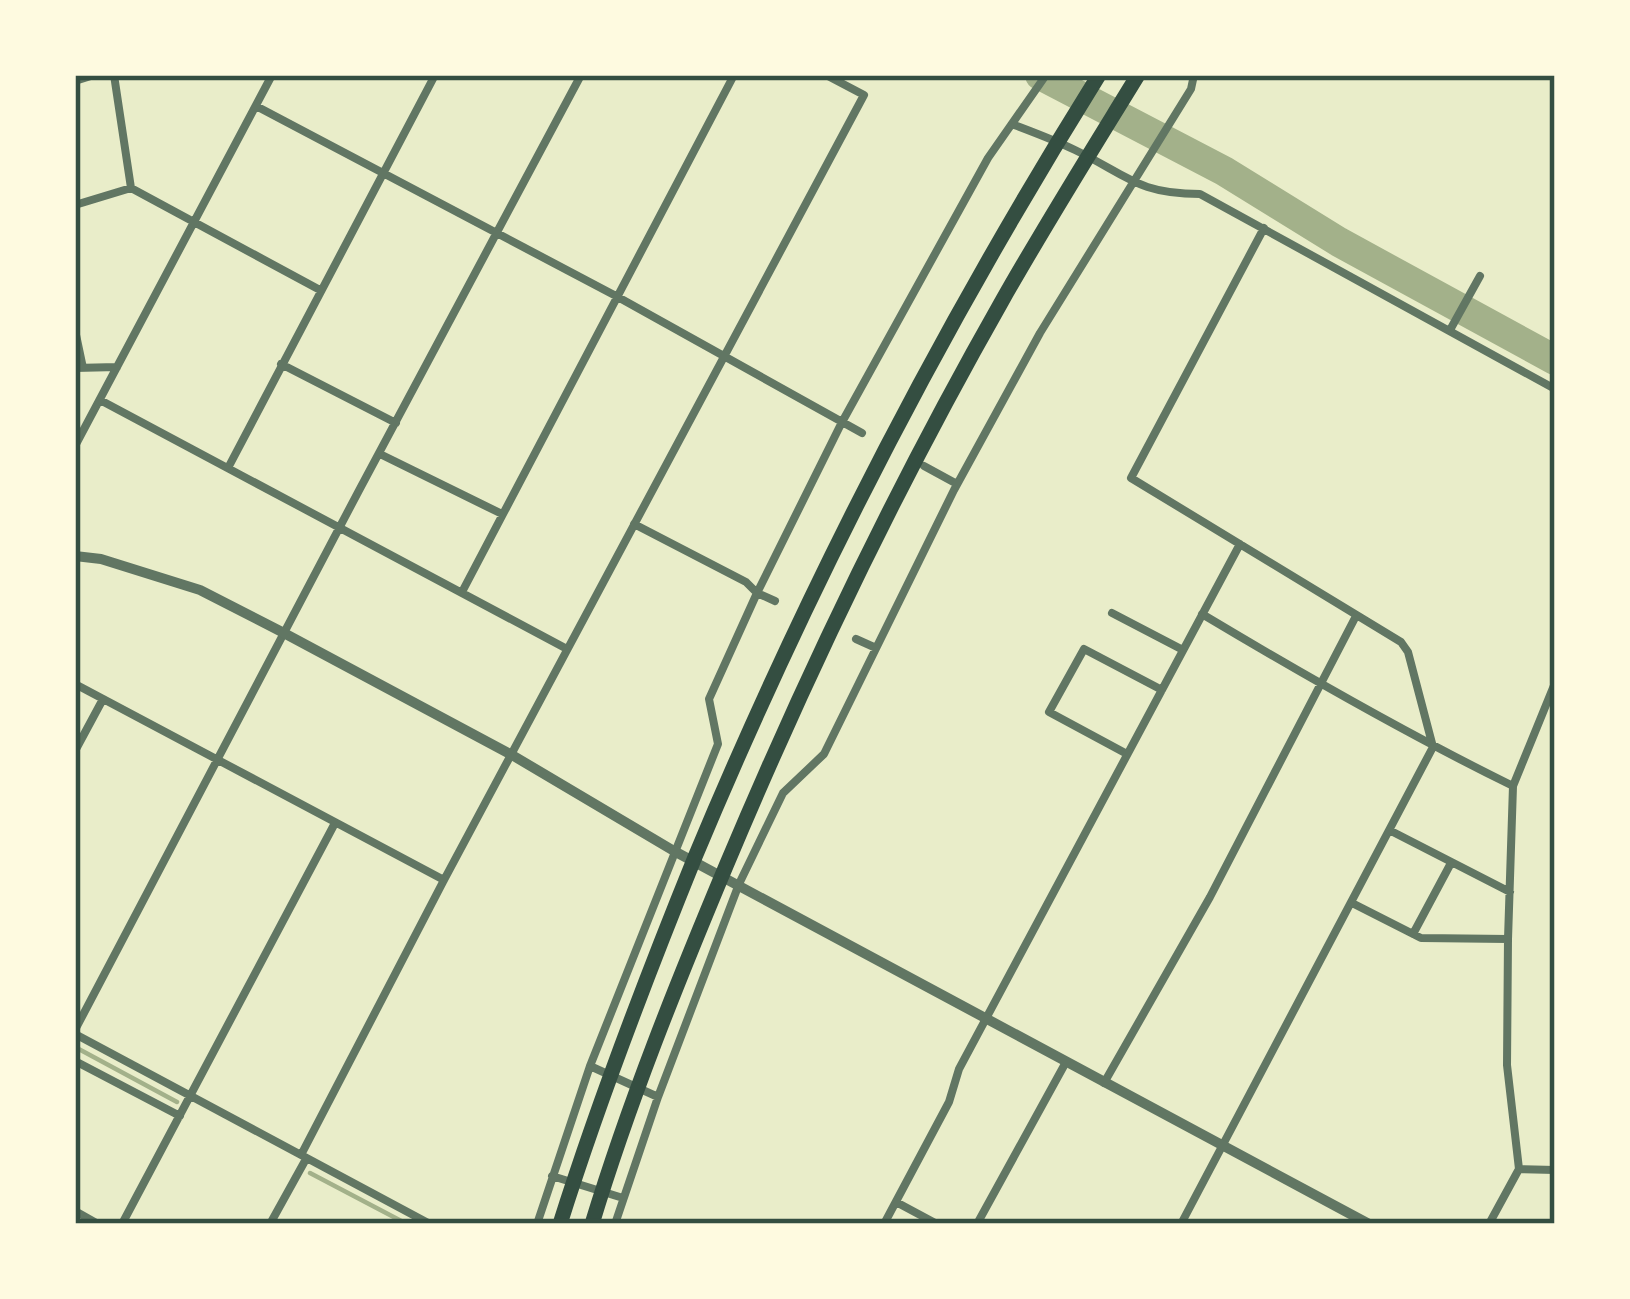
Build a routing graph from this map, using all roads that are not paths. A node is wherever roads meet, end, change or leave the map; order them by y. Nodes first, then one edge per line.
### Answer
1 (94, 75) edge
2 (114, 75) edge
3 (272, 75) edge
4 (435, 75) edge
5 (581, 75) edge
6 (734, 75) edge
7 (826, 75) edge
8 (1046, 75) edge
9 (1099, 75) edge
10 (1138, 75) edge
11 (1194, 75) edge
12 (75, 81) edge
13 (256, 106) junction
14 (1012, 124) junction
15 (384, 174) junction
16 (1132, 183) junction
17 (131, 188) junction
18 (75, 205) edge
19 (193, 222) junction
20 (1264, 228) junction
21 (496, 232) junction
22 (1480, 276) dead end
23 (320, 290) junction
24 (616, 296) junction
25 (1450, 330) junction
26 (75, 331) edge
27 (724, 356) junction
28 (281, 364) junction
29 (79, 368) edge
30 (117, 368) junction
31 (1555, 389) edge
32 (100, 400) junction
33 (396, 423) junction
34 (842, 424) junction
35 (862, 433) dead end
36 (75, 446) edge
37 (380, 454) junction
38 (924, 466) dead end
39 (228, 468) junction
40 (957, 484) junction
41 (502, 514) junction
42 (634, 524) junction
43 (341, 528) junction
44 (1240, 544) junction
45 (75, 556) edge
46 (462, 592) junction
47 (757, 593) junction
48 (775, 601) dead end
49 (1112, 614) dead end
50 (1202, 614) junction
51 (1356, 616) junction
52 (282, 632) junction
53 (856, 639) dead end
54 (876, 648) junction
55 (568, 649) junction
56 (1184, 650) junction
57 (1555, 683) edge
58 (75, 684) edge
59 (1319, 684) junction
60 (1162, 689) junction
61 (103, 699) junction
62 (1433, 747) junction
63 (75, 751) edge
64 (512, 754) junction
65 (1127, 754) junction
66 (216, 760) junction
67 (1513, 786) junction
68 (335, 823) junction
69 (1391, 830) junction
70 (674, 850) junction
71 (1451, 863) junction
72 (444, 880) junction
73 (740, 884) junction
74 (1510, 892) junction
75 (1352, 903) junction
76 (1413, 934) junction
77 (1508, 939) junction
78 (987, 1018) junction
79 (75, 1032) edge
80 (75, 1061) edge
81 (1066, 1062) junction
82 (590, 1066) junction
83 (1104, 1083) junction
84 (192, 1095) junction
85 (658, 1097) junction
86 (180, 1116) junction
87 (1223, 1146) junction
88 (304, 1157) junction
89 (1519, 1169) junction
90 (1555, 1170) edge
91 (552, 1176) junction
92 (623, 1198) junction
93 (896, 1202) junction
94 (75, 1211) edge
95 (98, 1224) edge
96 (122, 1224) edge
97 (270, 1224) edge
98 (430, 1224) edge
99 (537, 1224) edge
100 (560, 1224) edge
101 (592, 1224) edge
102 (615, 1224) edge
103 (884, 1224) edge
104 (937, 1224) edge
105 (977, 1224) edge
106 (1181, 1224) edge
107 (1369, 1224) edge
108 (1490, 1224) edge

1 - 12 street
2 - 17 street
3 - 13 street
4 - 15 street
5 - 21 street
6 - 24 street
7 - 27 street
8 - 14 street
9 - 100 highway
10 - 101 highway
11 - 16 street
13 - 15 street
13 - 19 street
14 - 16 street
14 - 34 street
15 - 21 street
15 - 23 street
16 - 20 street
16 - 40 street
17 - 18 street
17 - 19 street
19 - 23 street
19 - 30 street
20 - 25 street
20 - 44 street
21 - 24 street
21 - 33 street
22 - 25 street
23 - 28 street
24 - 27 street
24 - 41 street
25 - 31 street
26 - 29 street
27 - 34 street
27 - 42 street
28 - 33 street
28 - 39 street
29 - 30 street
30 - 32 street
32 - 36 street
32 - 39 street
33 - 37 street
34 - 35 street
34 - 47 street
37 - 41 street
37 - 43 street
38 - 40 street
39 - 43 street
40 - 54 street
41 - 46 street
42 - 47 street
42 - 55 street
43 - 46 street
43 - 52 street
44 - 50 street
44 - 51 street
45 - 52 street
46 - 55 street
47 - 48 street
47 - 70 street
49 - 56 street
50 - 56 street
50 - 59 street
51 - 59 street
51 - 62 street
52 - 64 street
52 - 66 street
53 - 54 street
54 - 73 street
55 - 64 street
56 - 60 street
57 - 67 street
58 - 61 street
59 - 62 street
59 - 83 street
60 - 65 street
60 - 65 street
61 - 63 street
61 - 66 street
62 - 67 street
62 - 69 street
64 - 70 street
64 - 72 street
65 - 78 street
66 - 68 street
66 - 79 street
67 - 74 street
68 - 72 street
68 - 84 street
69 - 71 street
69 - 75 street
70 - 73 street
70 - 82 street
71 - 74 street
71 - 76 street
72 - 88 street
73 - 78 street
73 - 85 street
74 - 77 street
75 - 76 street
75 - 87 street
76 - 77 street
77 - 89 street
78 - 81 street
78 - 93 street
79 - 84 street
80 - 86 street
81 - 83 street
81 - 105 street
82 - 85 street
82 - 91 street
83 - 87 street
84 - 86 street
84 - 88 street
85 - 92 street
86 - 96 street
87 - 106 street
87 - 107 street
88 - 97 street
88 - 98 street
89 - 90 street
89 - 108 street
91 - 92 street
91 - 99 street
92 - 102 street
93 - 103 street
93 - 104 street
94 - 95 street

